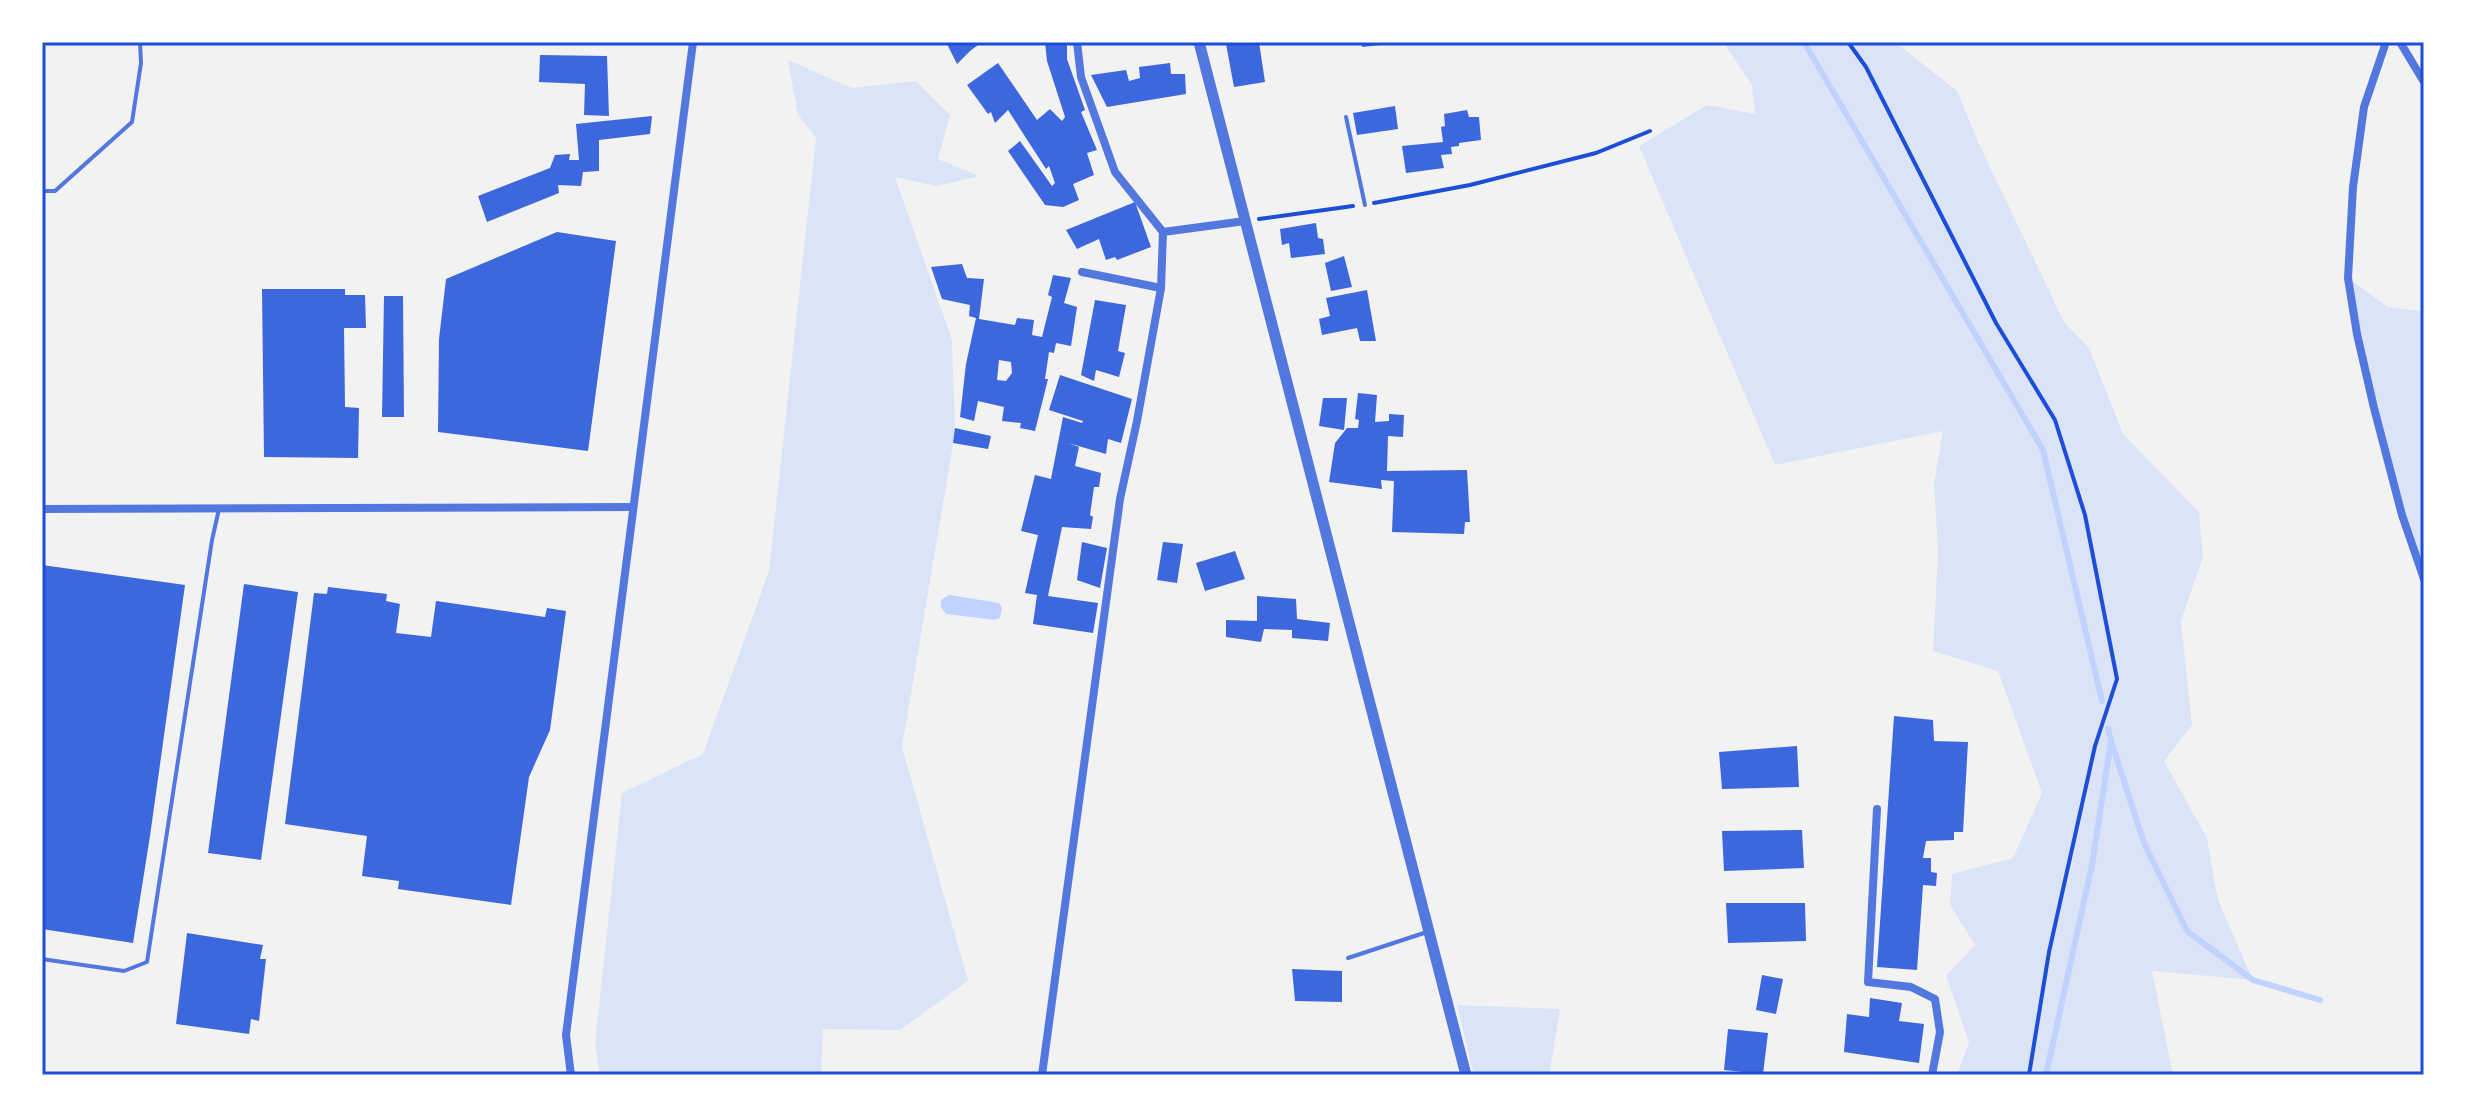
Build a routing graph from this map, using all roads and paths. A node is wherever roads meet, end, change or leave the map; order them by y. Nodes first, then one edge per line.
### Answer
1 (140, 42) edge
2 (693, 42) edge
3 (1077, 42) edge
4 (1199, 42) edge
5 (1848, 42) edge
6 (2386, 42) edge
7 (2400, 42) edge
8 (2424, 82) edge
9 (1346, 117) dead end
10 (1650, 131) dead end
11 (42, 191) edge
12 (1365, 205) junction
13 (1245, 221) junction
14 (1163, 232) junction
15 (1082, 272) dead end
16 (1161, 288) junction
17 (633, 507) junction
18 (42, 509) edge
19 (219, 509) junction
20 (2424, 579) edge
21 (1877, 809) dead end
22 (1429, 931) junction
23 (1348, 958) dead end
24 (42, 959) edge
25 (571, 1075) edge
26 (1042, 1075) edge
27 (1466, 1075) edge
28 (1932, 1075) edge
29 (2029, 1075) edge

1 - 11 lane
2 - 17 street
3 - 14 street
4 - 13 street
5 - 29 path
6 - 20 street
7 - 8 street
9 - 12 lane
10 - 12 path
12 - 13 path
13 - 14 street
13 - 22 street
14 - 16 street
15 - 16 street
16 - 26 street
17 - 19 street
17 - 25 street
18 - 19 street
19 - 24 lane
21 - 28 street
22 - 23 lane
22 - 27 street

